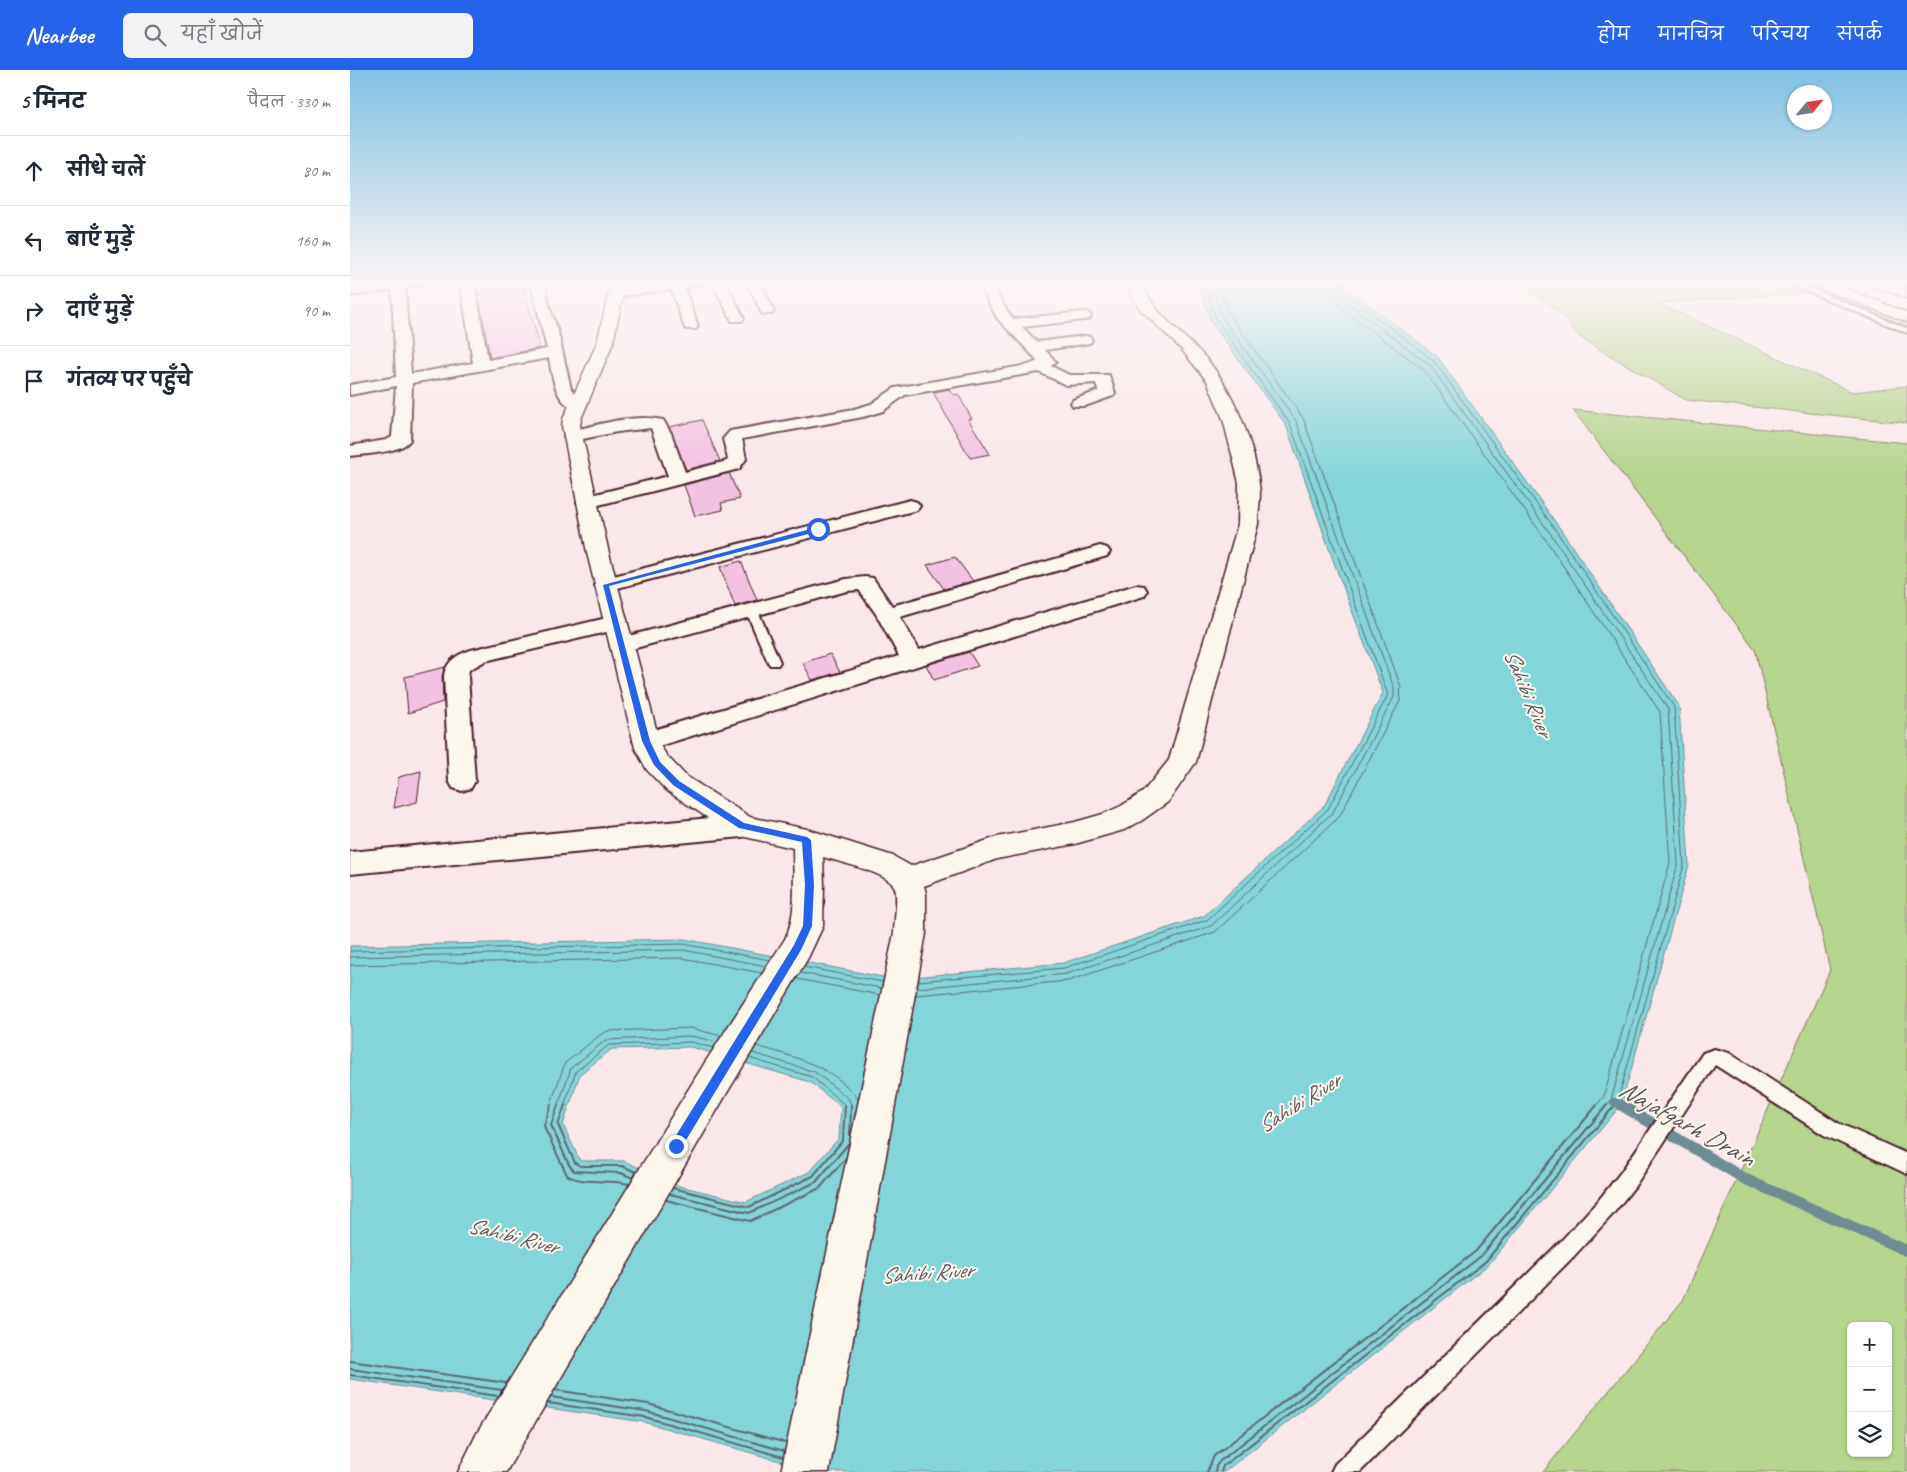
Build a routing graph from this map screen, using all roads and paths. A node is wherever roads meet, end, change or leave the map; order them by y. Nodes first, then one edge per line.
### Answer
1 (402, 345) edge
2 (478, 345) edge
3 (553, 345) edge
4 (605, 345) edge
5 (1045, 345) edge
6 (1186, 345) edge
7 (1034, 347) joint
8 (555, 352) junction
9 (481, 366) junction
10 (1041, 367) junction
11 (404, 380) junction
12 (350, 390) edge
13 (1079, 403) dead end
14 (578, 404) junction
15 (573, 436) junction
16 (350, 451) edge
17 (678, 479) junction
18 (587, 502) junction
19 (910, 506) dead end
20 (1100, 552) dead end
21 (606, 585) junction
22 (1136, 591) dead end
23 (752, 611) junction
24 (886, 614) junction
25 (618, 634) junction
26 (913, 659) junction
27 (774, 662) dead end
28 (646, 741) junction
29 (462, 781) dead end
30 (742, 826) junction
31 (807, 840) junction
32 (350, 863) edge
33 (907, 880) junction
34 (1907, 1164) edge
35 (488, 1461) edge
36 (805, 1472) edge
37 (1343, 1472) edge

1 - 11 street
2 - 9 street
3 - 8 street
4 - 14 street
5 - 7 street
6 - 33 street
7 - 10 street
8 - 9 street
8 - 14 street
9 - 11 street
10 - 13 street
10 - 17 street
11 - 12 street
11 - 16 street
14 - 15 street
15 - 17 street
15 - 18 street
17 - 18 street
18 - 21 street
19 - 21 street
20 - 24 street
21 - 25 street
22 - 26 street
23 - 24 street
23 - 25 street
23 - 27 lane
24 - 26 street
25 - 28 street
25 - 29 street
26 - 28 street
28 - 30 street
30 - 31 street
30 - 32 street
31 - 33 street
31 - 35 street
33 - 36 street
34 - 37 lane

